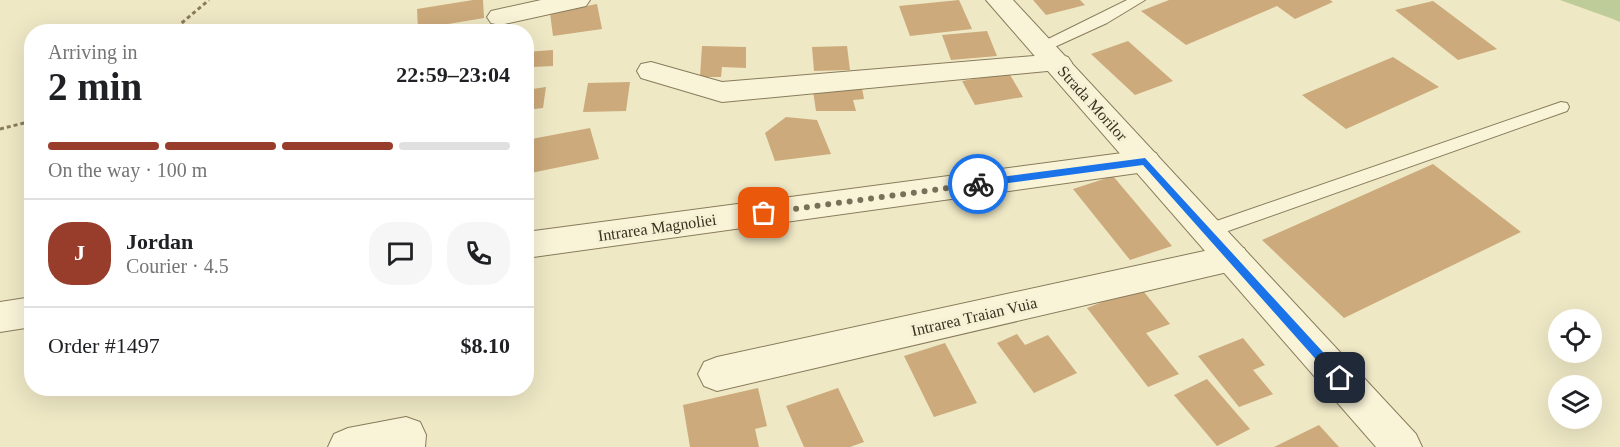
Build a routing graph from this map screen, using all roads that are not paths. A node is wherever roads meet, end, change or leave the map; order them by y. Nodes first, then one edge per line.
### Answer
1 (577, 0) edge
2 (999, 0) edge
3 (1138, 0) edge
4 (500, 17) dead end
5 (1050, 55) junction
6 (651, 71) dead end
7 (1561, 107) dead end
8 (1145, 161) junction
9 (1208, 231) junction
10 (534, 244) edge
11 (1232, 258) junction
12 (24, 313) edge
13 (0, 316) edge
14 (717, 374) dead end
15 (348, 447) edge
16 (405, 447) edge
17 (1402, 447) edge

1 - 4 street
2 - 5 street, Strada Morilor
3 - 5 lane
5 - 6 street
5 - 8 street, Strada Morilor
7 - 9 lane
8 - 9 street, Strada Morilor
8 - 10 street, Intrarea Magnoliei
9 - 11 street, Strada Morilor
11 - 14 street, Intrarea Traian Vuia
11 - 17 street, Strada Morilor
12 - 13 street
15 - 16 street

